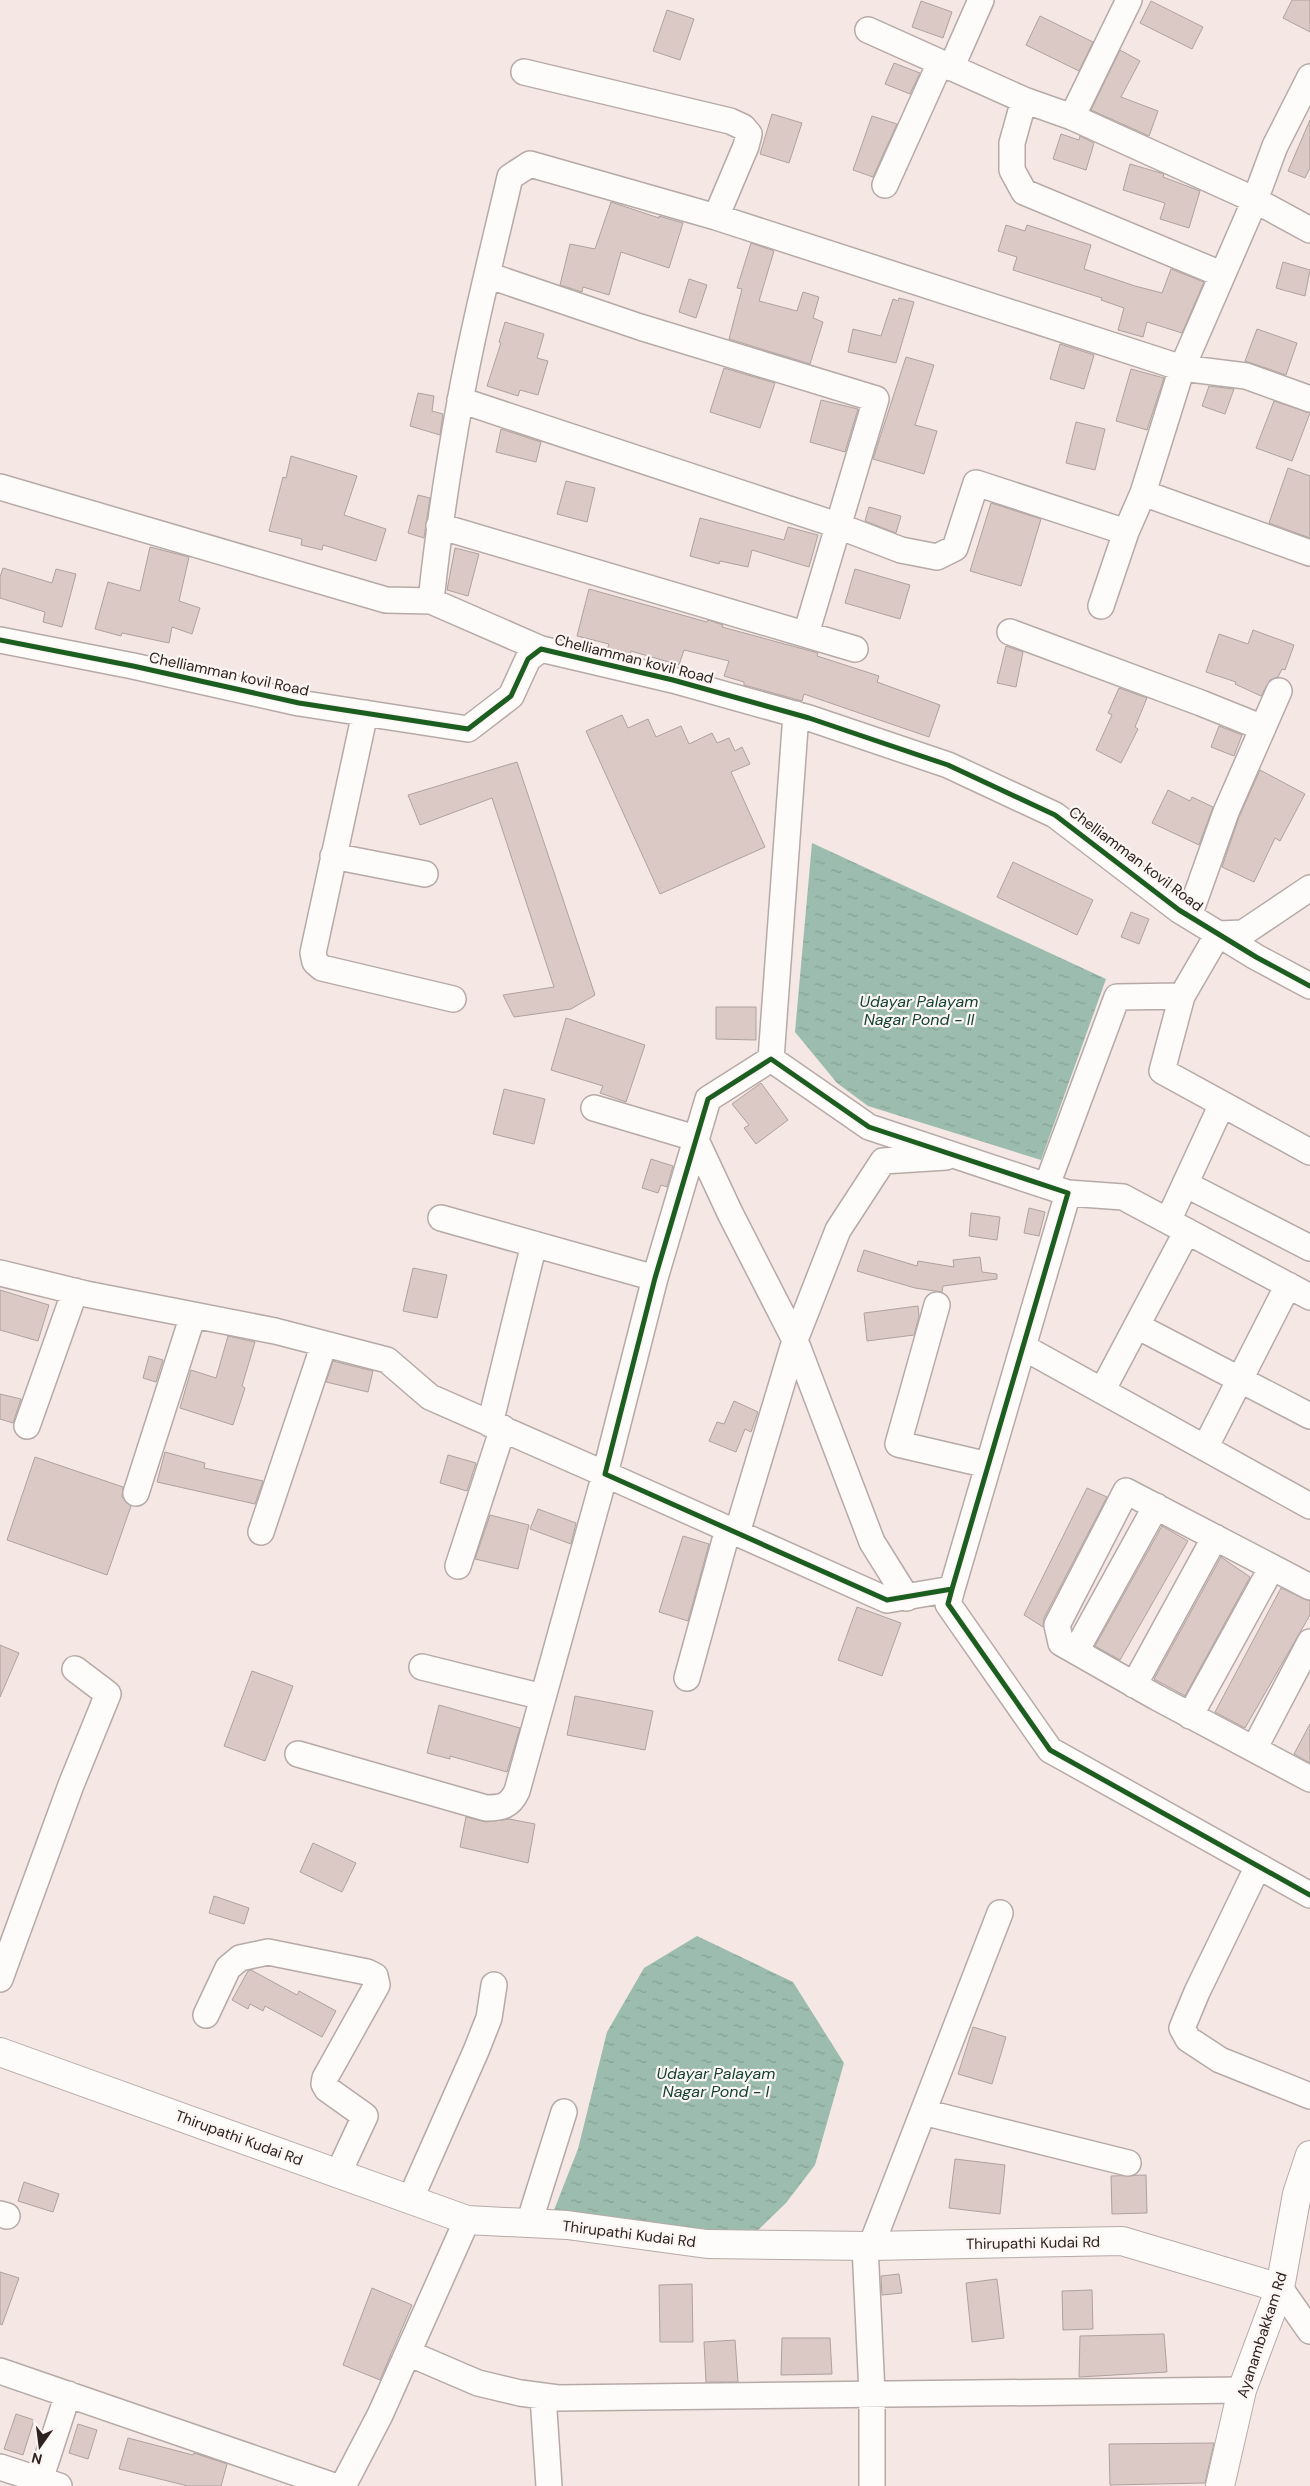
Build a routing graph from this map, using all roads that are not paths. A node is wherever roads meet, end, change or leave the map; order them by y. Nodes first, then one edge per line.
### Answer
1 (981, 0) edge
2 (1129, 0) edge
3 (868, 30) dead end
4 (946, 65) junction
5 (524, 72) dead end
6 (1310, 77) edge
7 (1024, 100) junction
8 (1072, 117) junction
9 (885, 184) dead end
10 (1255, 200) junction
11 (716, 217) junction
12 (1310, 230) edge
13 (1221, 274) junction
14 (488, 275) junction
15 (1182, 368) junction
16 (1310, 399) edge
17 (460, 400) junction
18 (0, 487) edge
19 (1143, 493) junction
20 (439, 526) junction
21 (837, 526) junction
22 (1126, 532) junction
23 (1310, 553) edge
24 (431, 601) junction
25 (1101, 606) dead end
26 (1010, 632) dead end
27 (806, 634) junction
28 (0, 640) edge
29 (541, 649) junction
30 (855, 649) dead end
31 (1279, 691) dead end
32 (365, 713) junction
33 (796, 714) junction
34 (1262, 728) junction
35 (333, 856) junction
36 (425, 874) dead end
37 (1310, 888) edge
38 (1189, 916) junction
39 (1218, 934) junction
40 (1310, 986) edge
41 (1182, 996) junction
42 (453, 998) dead end
43 (771, 1059) junction
44 (1222, 1104) junction
45 (594, 1108) dead end
46 (695, 1138) junction
47 (1310, 1152) edge
48 (959, 1156) junction
49 (1185, 1184) junction
50 (1057, 1189) junction
51 (442, 1218) dead end
52 (1178, 1226) junction
53 (534, 1244) junction
54 (1310, 1248) edge
55 (0, 1273) edge
56 (655, 1278) junction
57 (1288, 1285) junction
58 (75, 1291) junction
59 (1310, 1297) edge
60 (937, 1305) dead end
61 (193, 1315) junction
62 (1137, 1326) junction
63 (795, 1340) junction
64 (324, 1344) junction
65 (1023, 1347) junction
66 (1240, 1378) junction
67 (1102, 1391) junction
68 (1310, 1416) edge
69 (27, 1426) dead end
70 (496, 1426) junction
71 (1205, 1448) junction
72 (988, 1465) junction
73 (604, 1474) junction
74 (136, 1494) dead end
75 (1156, 1506) junction
76 (1310, 1506) edge
77 (732, 1531) junction
78 (260, 1532) dead end
79 (1215, 1537) junction
80 (458, 1566) dead end
81 (1272, 1567) junction
82 (1310, 1587) edge
83 (952, 1589) junction
84 (907, 1598) junction
85 (1310, 1642) edge
86 (1076, 1651) junction
87 (422, 1667) dead end
88 (75, 1668) dead end
89 (687, 1678) dead end
90 (1134, 1685) junction
91 (543, 1697) junction
92 (1190, 1716) junction
93 (1254, 1749) junction
94 (298, 1754) dead end
95 (1310, 1779) edge
96 (1258, 1866) junction
97 (1310, 1895) edge
98 (1000, 1913) dead end
99 (0, 1979) edge
100 (494, 1986) dead end
101 (206, 2015) dead end
102 (0, 2052) edge
103 (1310, 2096) edge
104 (564, 2112) dead end
105 (923, 2112) junction
106 (1310, 2155) edge
107 (1128, 2164) dead end
108 (338, 2174) junction
109 (1303, 2196) edge
110 (410, 2200) junction
111 (466, 2220) junction
112 (529, 2223) junction
113 (868, 2246) junction
114 (1280, 2288) junction
115 (1310, 2331) edge
116 (408, 2353) junction
117 (0, 2371) edge
118 (1242, 2390) junction
119 (872, 2393) junction
120 (68, 2394) junction
121 (543, 2396) junction
122 (0, 2468) edge
123 (49, 2483) edge
124 (334, 2486) edge
125 (343, 2486) edge
126 (549, 2486) edge
127 (872, 2486) edge
128 (1220, 2486) edge

1 - 4 street
2 - 8 street
3 - 4 street
4 - 7 street
4 - 9 street
5 - 11 street
6 - 10 street
7 - 8 street
7 - 13 street
8 - 10 street
10 - 12 street
10 - 13 street
11 - 14 street
11 - 15 street
13 - 15 street
14 - 17 street
14 - 21 street
15 - 16 street
15 - 19 street
17 - 20 street
17 - 21 street
18 - 24 street
19 - 22 street
19 - 23 street
20 - 24 street
20 - 27 street
21 - 22 street
21 - 27 street
22 - 25 street
24 - 29 street
26 - 34 street
27 - 30 street
28 - 32 street, Chelliamman kovil Road
29 - 32 street, Chelliamman kovil Road
29 - 33 street, Chelliamman kovil Road
31 - 34 street
32 - 35 street
33 - 38 street, Chelliamman kovil Road
33 - 43 street
34 - 38 street
35 - 36 street
35 - 42 street
37 - 39 street
38 - 39 street, Chelliamman kovil Road
39 - 40 street, Chelliamman kovil Road
39 - 41 street
41 - 44 street
41 - 50 street
43 - 46 street
43 - 48 street
44 - 47 street
44 - 49 street
45 - 46 street
46 - 56 street
46 - 63 street
48 - 50 street
48 - 63 street
49 - 52 street
49 - 54 street
50 - 52 street
50 - 65 street
51 - 53 street
52 - 57 street
52 - 62 street
53 - 56 street
53 - 70 street
55 - 58 street
56 - 73 street
57 - 59 street
57 - 66 street
58 - 61 street
58 - 69 street
60 - 72 street
61 - 64 street
61 - 74 street
62 - 66 street
62 - 67 street
63 - 77 street
63 - 84 street
64 - 70 street
64 - 78 street
65 - 67 street
65 - 72 street
66 - 68 street
66 - 71 street
67 - 71 street
70 - 73 street
70 - 80 street
71 - 76 street
72 - 83 street
73 - 77 street
73 - 91 street
75 - 79 street
75 - 86 street
75 - 86 street
77 - 84 street
77 - 89 street
79 - 81 street
79 - 90 street
81 - 82 street
81 - 92 street
83 - 84 street
83 - 96 street
85 - 93 street
86 - 90 street
87 - 91 street
88 - 99 street
90 - 92 street
91 - 94 street
92 - 93 street
93 - 95 street
96 - 97 street
96 - 103 street
98 - 105 street
100 - 110 street
101 - 108 street
102 - 108 street, Thirupathi Kudai Rd
104 - 112 street
105 - 107 street
105 - 113 street
106 - 109 street, Ayanambakkam Rd
108 - 110 street, Thirupathi Kudai Rd
109 - 114 street, Ayanambakkam Rd
110 - 111 street, Thirupathi Kudai Rd
111 - 112 street, Thirupathi Kudai Rd
111 - 116 street
112 - 113 street, Thirupathi Kudai Rd
113 - 114 street, Thirupathi Kudai Rd
113 - 119 street
114 - 115 street
114 - 118 street, Ayanambakkam Rd
116 - 121 street
116 - 125 street
117 - 120 street
118 - 119 street
118 - 128 street, Ayanambakkam Rd
119 - 121 street
119 - 127 street
120 - 123 street
120 - 124 street
121 - 126 street
122 - 123 street

